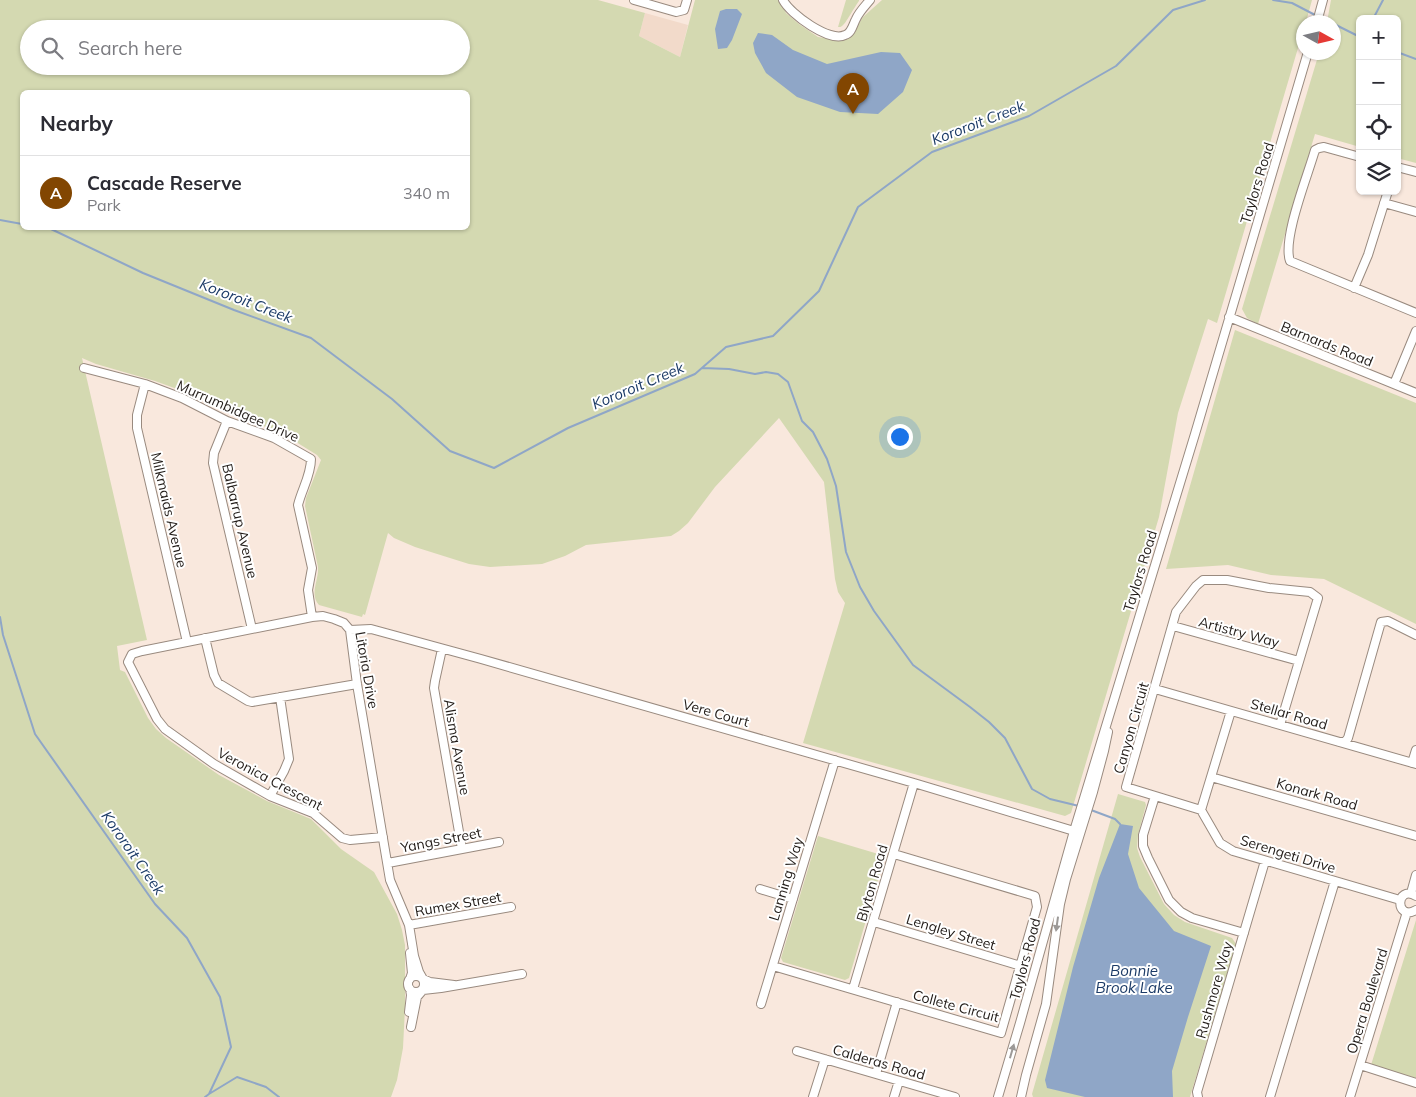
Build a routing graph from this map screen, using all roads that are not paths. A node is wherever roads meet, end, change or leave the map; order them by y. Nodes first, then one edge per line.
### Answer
1 (634, 0) edge
2 (687, 0) edge
3 (783, 0) edge
4 (869, 0) edge
5 (1323, 0) edge
6 (1319, 15) edge
7 (1306, 60) edge
8 (1356, 155) edge
9 (1401, 168) edge
10 (1416, 172) edge
11 (1387, 195) edge
12 (1384, 202) junction
13 (1416, 212) edge
14 (1354, 288) junction
15 (1416, 313) edge
16 (1229, 317) junction
17 (1416, 331) edge
18 (84, 368) dead end
19 (145, 384) junction
20 (1394, 384) junction
21 (1416, 393) edge
22 (227, 421) junction
23 (312, 617) junction
24 (1172, 626) junction
25 (252, 629) junction
26 (350, 630) junction
27 (1416, 635) edge
28 (205, 638) junction
29 (187, 642) junction
30 (442, 649) junction
31 (1299, 661) junction
32 (128, 662) joint
33 (357, 684) junction
34 (1155, 689) junction
35 (280, 697) junction
36 (1231, 711) junction
37 (1106, 725) junction
38 (1280, 725) junction
39 (1339, 742) junction
40 (1416, 750) edge
41 (835, 760) junction
42 (1414, 763) edge
43 (1211, 776) junction
44 (914, 783) junction
45 (270, 796) junction
46 (1155, 796) junction
47 (1201, 810) junction
48 (1074, 830) junction
49 (383, 836) junction
50 (1416, 836) edge
51 (499, 842) dead end
52 (462, 849) junction
53 (894, 854) junction
54 (1265, 861) junction
55 (388, 863) junction
56 (1416, 875) edge
57 (1335, 881) junction
58 (760, 889) dead end
59 (1413, 895) edge
60 (793, 899) junction
61 (1400, 900) junction
62 (510, 907) dead end
63 (1416, 910) edge
64 (1407, 912) junction
65 (874, 922) junction
66 (409, 925) junction
67 (1244, 934) junction
68 (411, 941) junction
69 (773, 966) junction
70 (1021, 966) junction
71 (522, 974) dead end
72 (410, 979) junction
73 (423, 979) junction
74 (454, 985) junction
75 (410, 989) junction
76 (423, 990) junction
77 (853, 990) junction
78 (897, 1002) junction
79 (761, 1004) dead end
80 (797, 1051) dead end
81 (825, 1059) junction
82 (1360, 1066) junction
83 (876, 1074) junction
84 (899, 1081) junction
85 (1416, 1083) edge
86 (814, 1097) edge
87 (894, 1097) edge
88 (955, 1097) edge
89 (998, 1097) edge
90 (1020, 1097) edge
91 (1198, 1097) edge
92 (1270, 1097) edge
93 (1350, 1097) edge

1 - 2 street
3 - 4 street
5 - 6 street
7 - 16 street, Taylors Road
8 - 14 street
9 - 10 street
11 - 12 street
12 - 13 street
12 - 14 street
14 - 15 street
16 - 20 street, Barnards Road
16 - 37 street, Taylors Road
17 - 20 street
18 - 19 street, Murrumbidgee Drive
19 - 22 street, Murrumbidgee Drive
19 - 29 street, Milkmaids Avenue
20 - 21 street, Barnards Road
22 - 23 street, Murrumbidgee Drive
22 - 25 street, Balbarrup Avenue
23 - 25 street, Litoria Drive
23 - 26 street, Litoria Drive
24 - 31 street, Artistry Way
24 - 31 street, Canyon Circuit
24 - 34 street, Canyon Circuit
25 - 28 street, Litoria Drive
26 - 30 street, Vere Court
26 - 33 street, Litoria Drive
27 - 39 street
28 - 29 street, Litoria Drive
28 - 35 street
29 - 32 street, Litoria Drive
30 - 41 street, Vere Court
30 - 52 street, Alisma Avenue
31 - 38 street
32 - 45 street, Veronica Crescent
33 - 35 street
33 - 49 street, Litoria Drive
34 - 36 street, Stellar Road
34 - 46 street, Canyon Circuit
35 - 45 street
36 - 38 street, Stellar Road
36 - 43 street
37 - 48 street, Taylors Road
37 -> 90 street
38 - 39 street, Stellar Road
39 - 42 street, Stellar Road
40 - 42 street
41 - 44 street, Vere Court
41 - 60 street, Lanning Way
43 - 47 street
43 - 50 street, Konark Road
44 - 48 street, Vere Court
44 - 53 street, Blyton Road
45 - 49 street, Veronica Crescent
46 - 47 street, Canyon Circuit
46 - 67 street, Rushmore Way
47 - 54 street, Serengeti Drive
89 -> 48 street, Taylors Road
49 - 55 street, Litoria Drive
51 - 52 street, Yangs Street
52 - 55 street, Yangs Street
53 - 65 street, Blyton Road
53 - 70 street, Collete Circuit
54 - 57 street, Serengeti Drive
54 - 67 street
55 - 66 street, Litoria Drive
56 - 59 street
57 - 61 street, Serengeti Drive
57 - 92 street
58 - 60 street
59 - 61 street
60 - 69 street, Lanning Way
61 - 64 street
62 - 66 street, Rumex Street
63 - 64 street
64 - 82 street, Opera Boulevard
65 - 70 street, Lengley Street
65 - 77 street, Blyton Road
66 - 68 street, Litoria Drive
67 - 91 street, Rushmore Way
68 - 72 street, Litoria Drive
68 - 73 street, Litoria Drive
69 - 77 street, Collete Circuit
69 - 79 street, Lanning Way
70 - 78 street, Collete Circuit
71 - 74 street
72 - 73 street
72 - 75 street, Litoria Drive
73 - 74 street
73 - 76 street, Litoria Drive
74 - 76 street
75 - 76 street
75 - 76 street, Litoria Drive
77 - 78 street, Collete Circuit
78 - 83 street
80 - 81 street, Calderas Road
81 - 83 street, Calderas Road
81 - 86 street
82 - 85 street
82 - 93 street, Opera Boulevard
83 - 84 street, Calderas Road
84 - 87 street
84 - 88 street, Calderas Road

